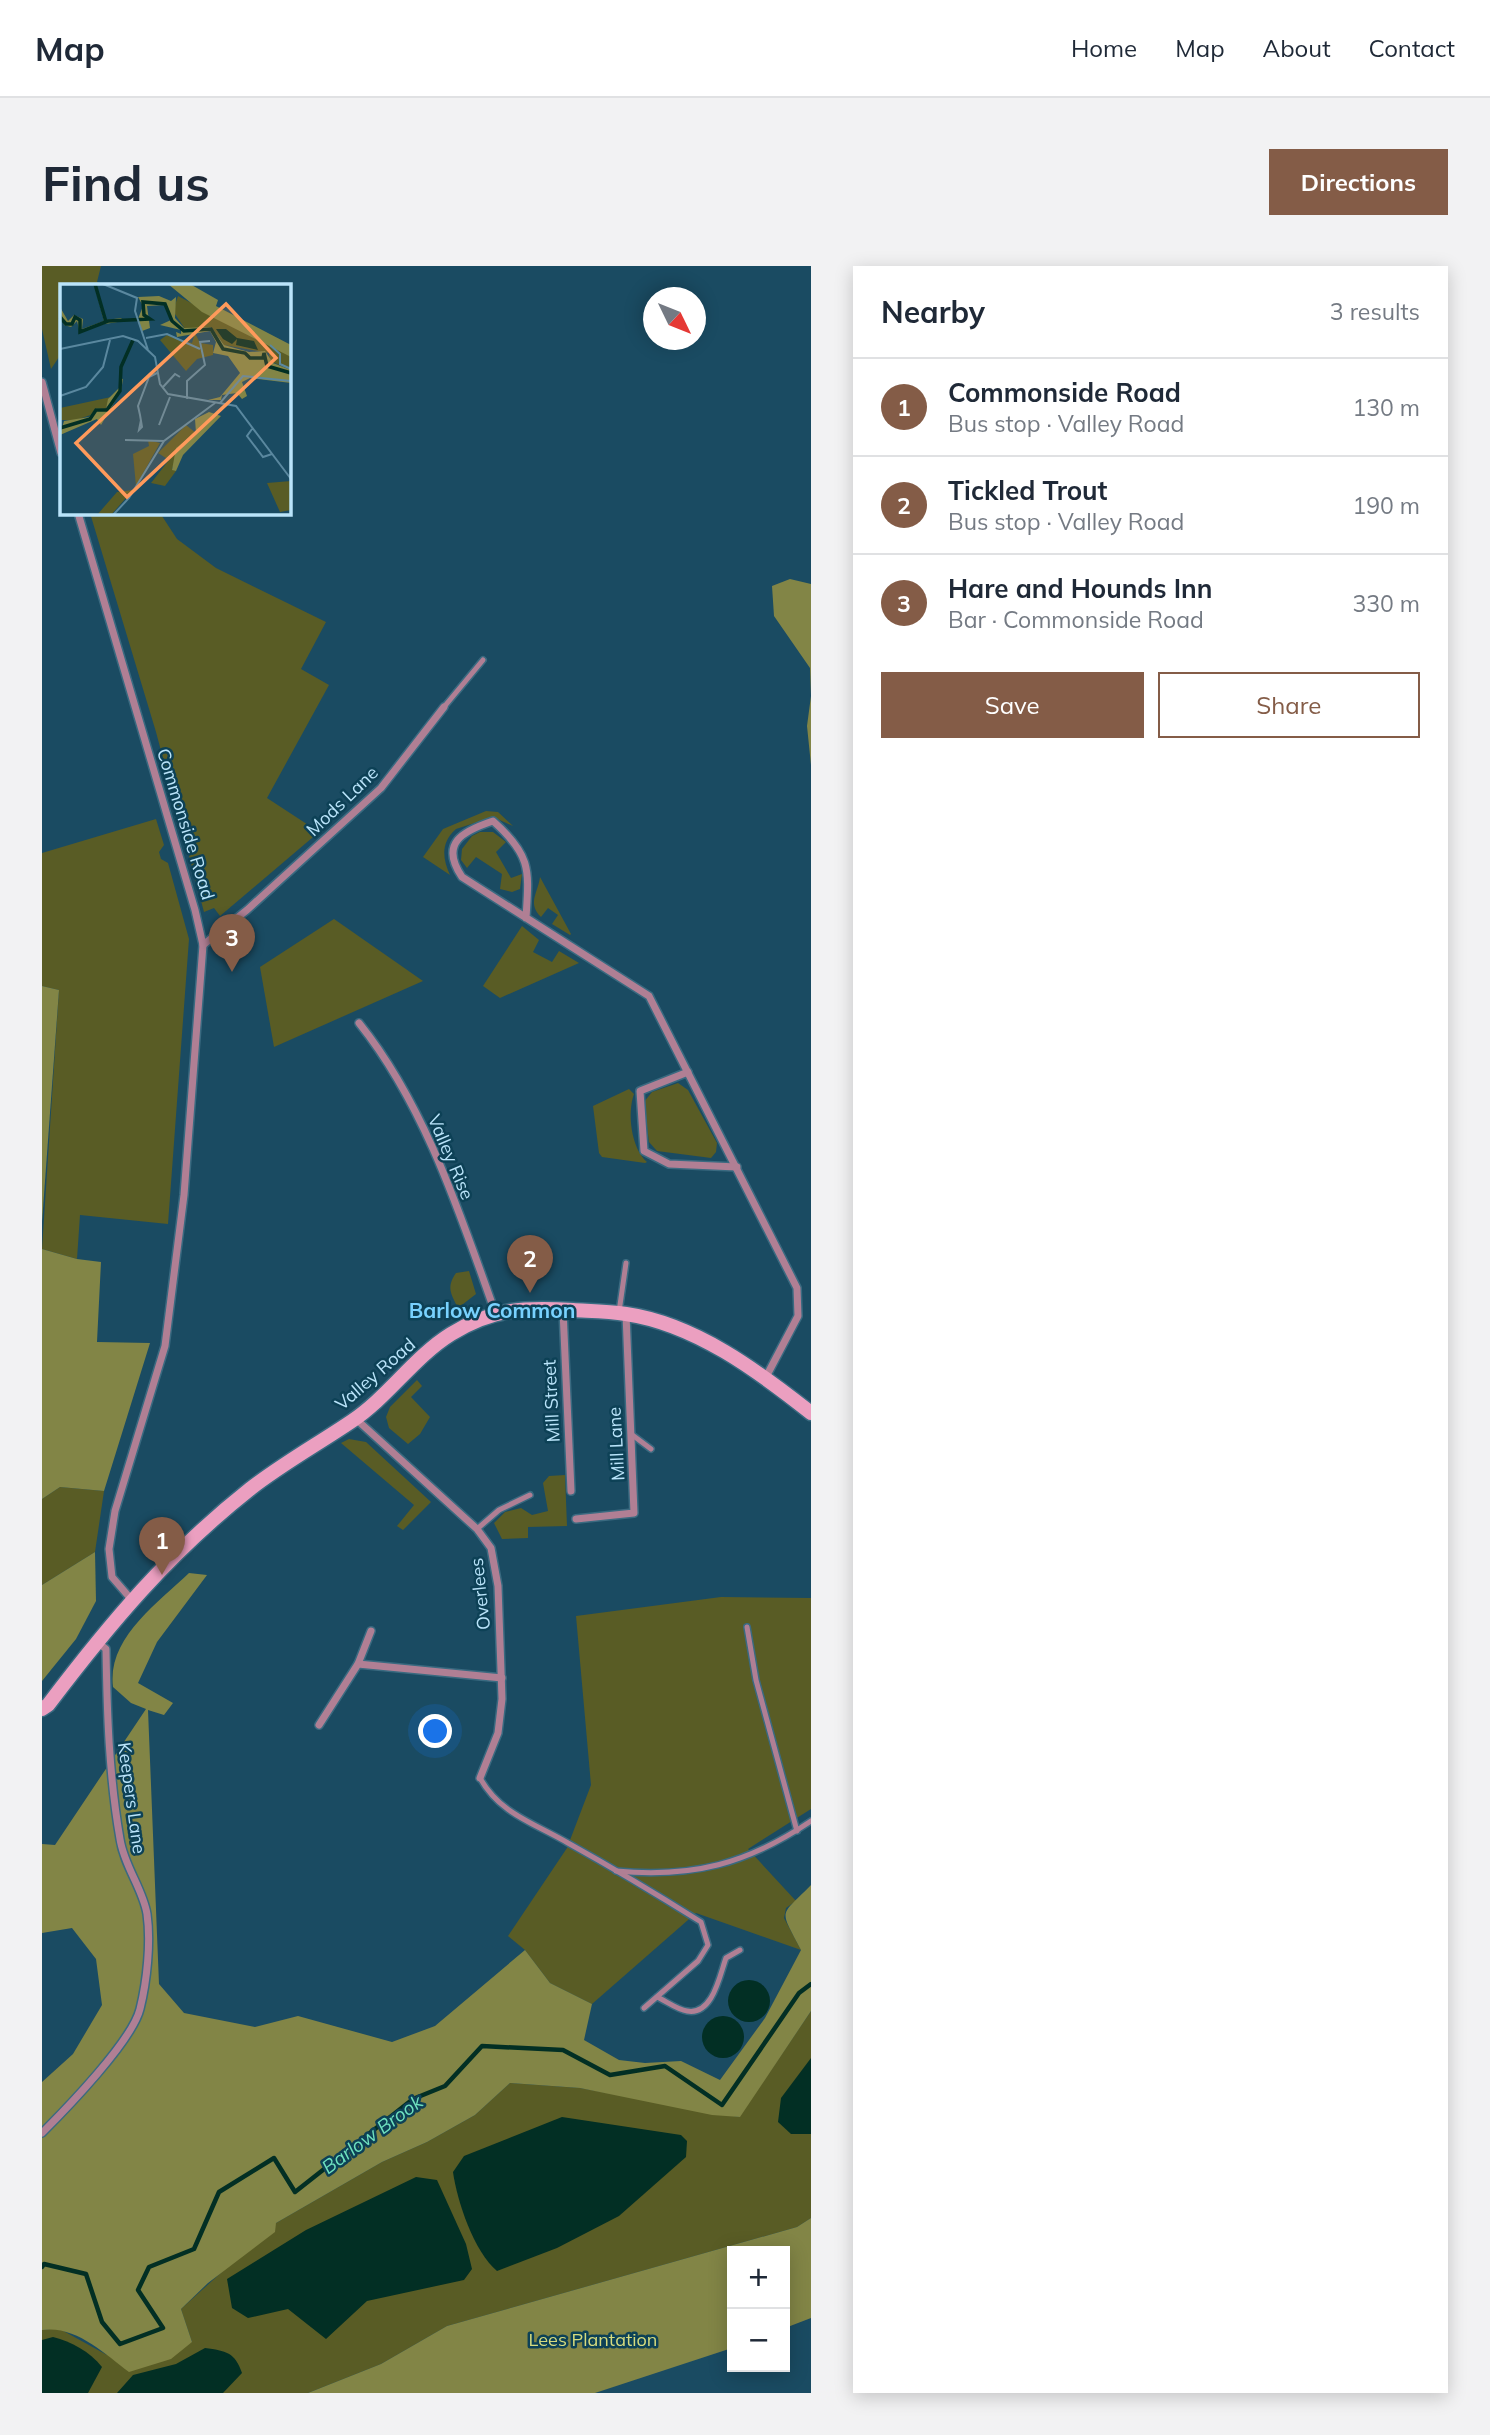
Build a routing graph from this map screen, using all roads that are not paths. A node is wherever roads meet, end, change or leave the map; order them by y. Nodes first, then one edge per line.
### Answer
1 (42, 382) edge
2 (60, 449) edge
3 (78, 514) edge
4 (483, 660) dead end
5 (444, 707) joint
6 (526, 918) junction
7 (203, 945) junction
8 (359, 1023) dead end
9 (688, 1072) junction
10 (737, 1167) junction
11 (626, 1263) dead end
12 (562, 1310) junction
13 (495, 1312) junction
14 (623, 1314) junction
15 (766, 1377) junction
16 (811, 1413) edge
17 (356, 1419) junction
18 (631, 1434) junction
19 (651, 1449) dead end
20 (570, 1491) dead end
21 (530, 1496) dead end
22 (576, 1519) dead end
23 (477, 1529) junction
24 (131, 1599) junction
25 (747, 1627) dead end
26 (370, 1631) dead end
27 (96, 1642) junction
28 (358, 1664) junction
29 (502, 1678) junction
30 (44, 1710) edge
31 (319, 1725) dead end
32 (480, 1778) joint
33 (811, 1821) edge
34 (797, 1831) junction
35 (612, 1871) junction
36 (740, 1950) dead end
37 (657, 1997) junction
38 (644, 2008) dead end
39 (42, 2133) edge

1 - 2 street
3 - 7 street, Commonside Road
4 - 5 lane, Mods Lane
5 - 7 street, Mods Lane
6 - 6 street
6 - 9 street
7 - 24 street, Commonside Road
8 - 13 street, Valley Rise
9 - 10 street
9 - 10 street
10 - 15 street
11 - 14 lane
12 - 13 main road, Valley Road
12 - 14 main road, Valley Road
12 - 20 street, Mill Street
13 - 17 main road, Valley Road
14 - 15 main road, Valley Road
14 - 18 street, Mill Lane
15 - 16 main road, Valley Road
17 - 23 street, Overlees
17 - 24 main road, Valley Road
18 - 19 lane
18 - 22 street, Mill Lane
21 - 23 lane
23 - 29 street, Overlees
24 - 27 main road, Valley Road
25 - 34 lane
26 - 28 street
27 - 30 main road, Valley Road
27 - 39 street, Keepers Lane
28 - 29 street
28 - 31 street
29 - 32 street, Overlees
32 - 35 lane
33 - 34 lane
34 - 35 lane
35 - 37 lane
36 - 37 lane
37 - 38 lane

